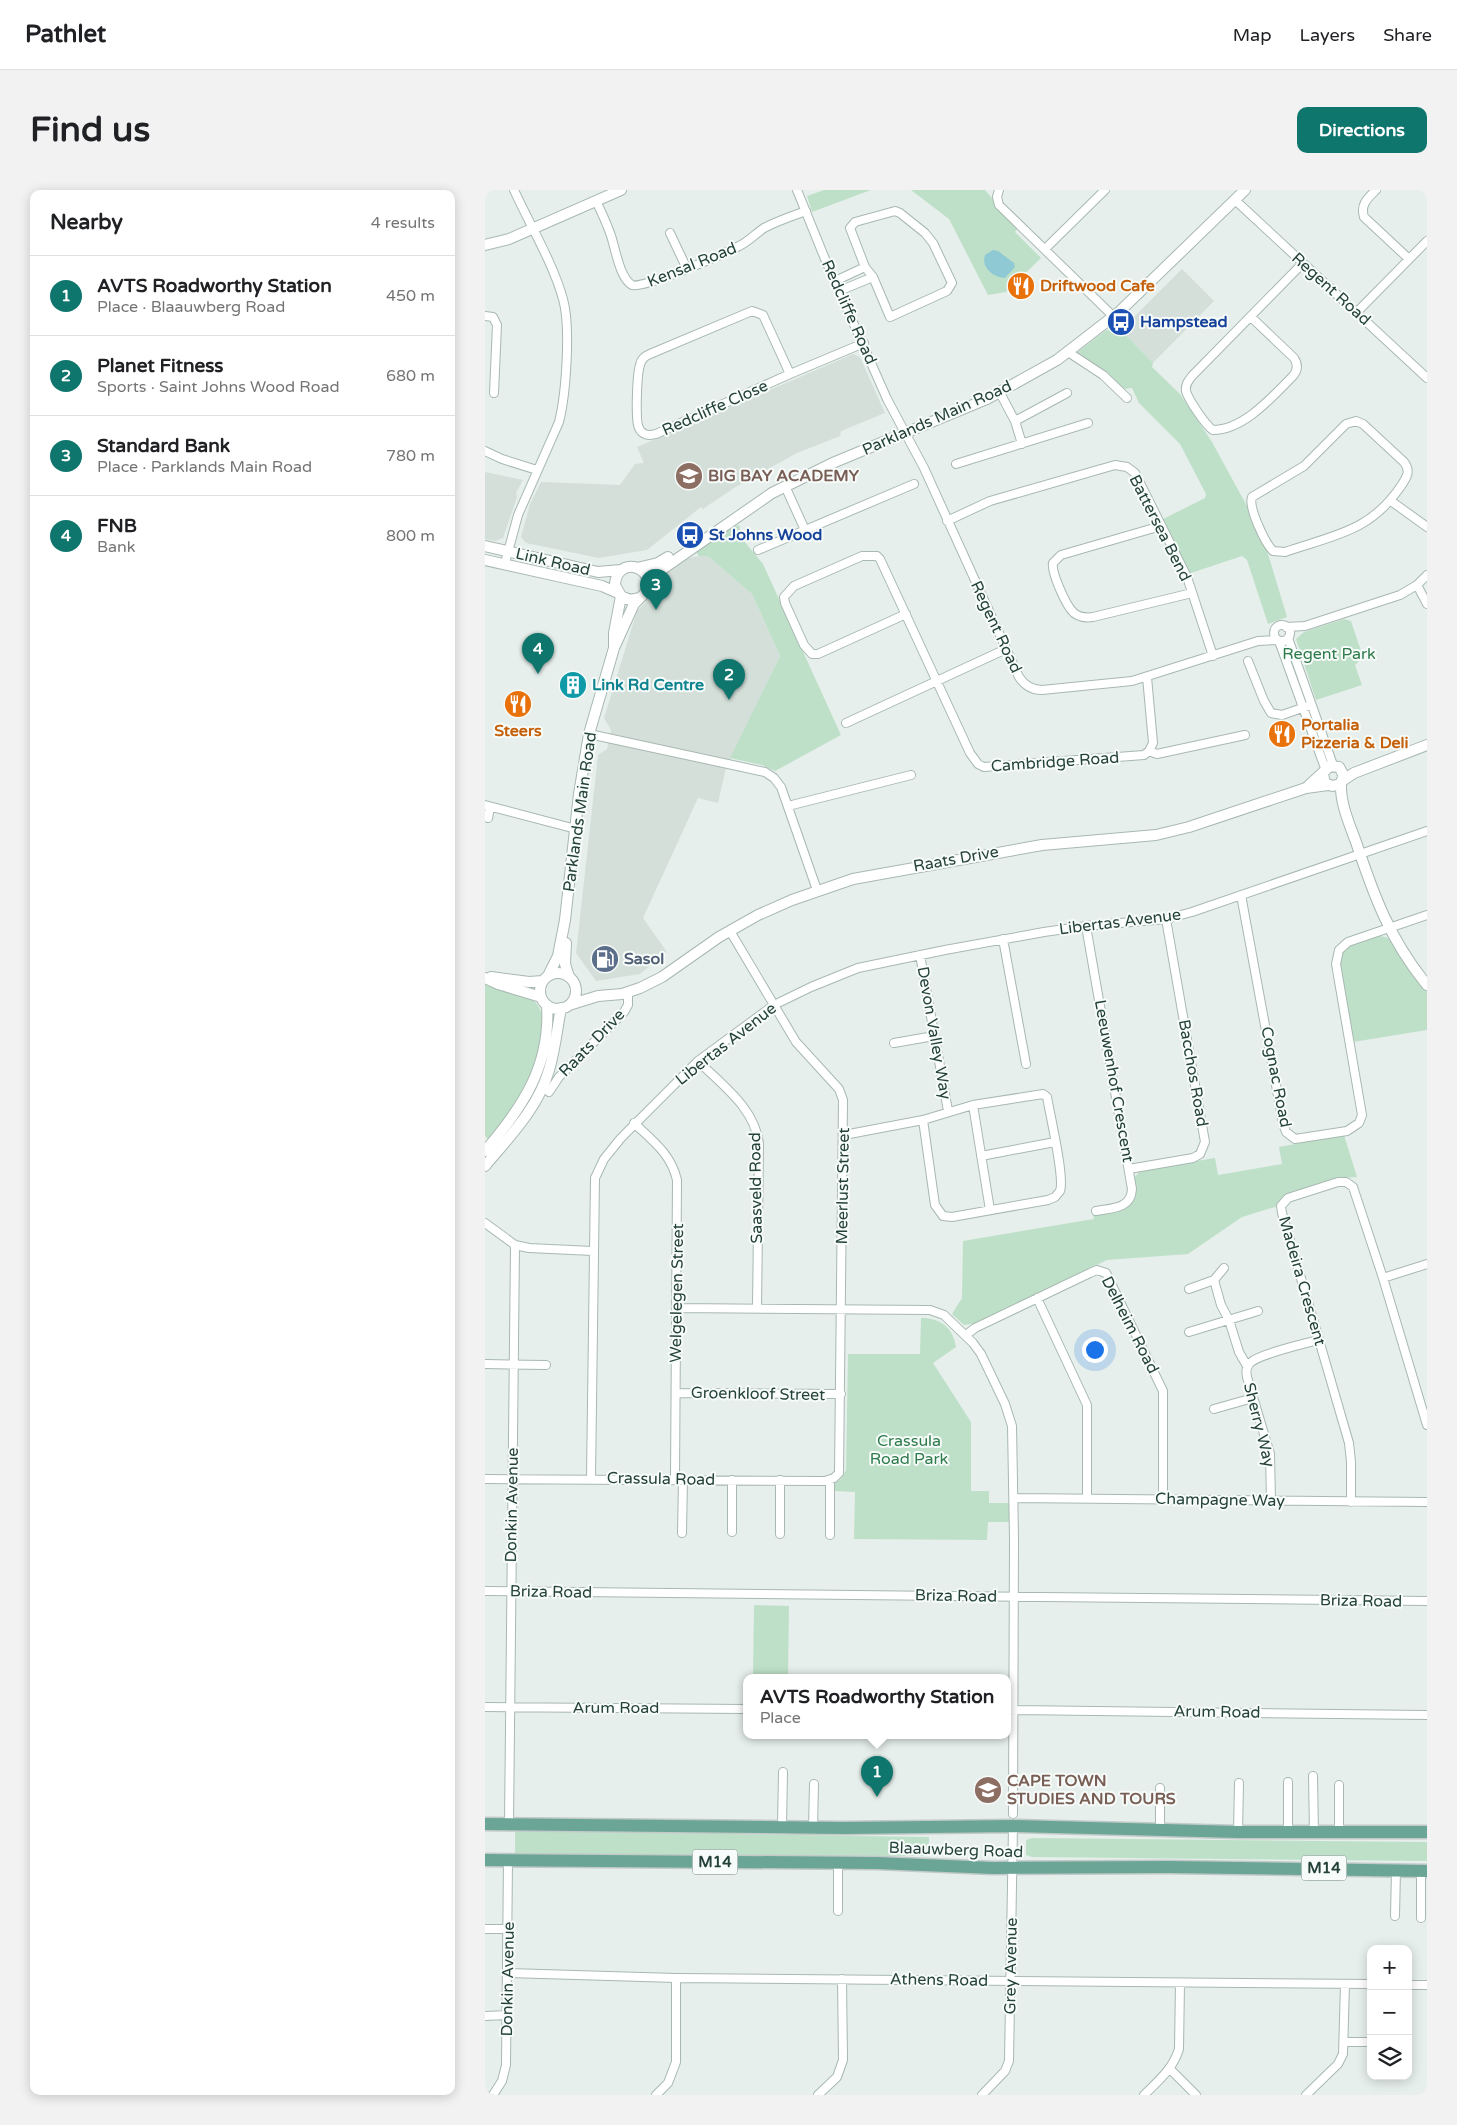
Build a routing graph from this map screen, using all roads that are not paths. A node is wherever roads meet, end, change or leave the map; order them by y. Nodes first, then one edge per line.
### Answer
1 (514, 190) edge
2 (621, 190) edge
3 (797, 190) edge
4 (999, 190) edge
5 (1105, 190) edge
6 (1245, 190) edge
7 (1376, 190) edge
8 (1235, 200) junction
9 (596, 201) junction
10 (806, 211) junction
11 (532, 229) junction
12 (670, 233) dead end
13 (1427, 241) edge
14 (485, 245) edge
15 (1045, 249) junction
16 (1409, 259) junction
17 (1303, 263) junction
18 (865, 267) junction
19 (687, 269) junction
20 (873, 276) junction
21 (835, 280) junction
22 (839, 291) junction
23 (1357, 312) junction
24 (485, 316) edge
25 (1114, 317) junction
26 (1251, 317) junction
27 (864, 343) junction
28 (1068, 352) junction
29 (790, 374) junction
30 (1427, 378) edge
31 (494, 393) dead end
32 (1000, 393) junction
33 (1067, 393) dead end
34 (1127, 398) dead end
35 (1015, 420) junction
36 (1088, 424) dead end
37 (905, 433) junction
38 (1022, 444) junction
39 (485, 451) edge
40 (956, 464) dead end
41 (537, 470) junction
42 (914, 484) dead end
43 (785, 486) junction
44 (1391, 501) junction
45 (947, 521) junction
46 (726, 523) junction
47 (1161, 526) junction
48 (1427, 527) edge
49 (805, 530) junction
50 (485, 546) edge
51 (758, 550) dead end
52 (508, 551) junction
53 (485, 560) edge
54 (505, 563) junction
55 (637, 568) junction
56 (621, 570) junction
57 (1427, 575) edge
58 (649, 583) junction
59 (1417, 585) junction
60 (1191, 593) junction
61 (619, 594) junction
62 (640, 598) junction
63 (1427, 604) edge
64 (906, 614) junction
65 (1305, 626) junction
66 (1286, 627) junction
67 (1275, 630) junction
68 (1289, 637) junction
69 (1278, 640) junction
70 (1258, 641) junction
71 (614, 647) junction
72 (1006, 649) junction
73 (1213, 656) junction
74 (1248, 661) dead end
75 (1147, 678) junction
76 (936, 681) junction
77 (1312, 705) junction
78 (1303, 708) junction
79 (846, 723) dead end
80 (589, 734) junction
81 (1245, 735) dead end
82 (1427, 745) edge
83 (1149, 751) junction
84 (1403, 754) junction
85 (1330, 769) junction
86 (911, 774) dead end
87 (1342, 782) junction
88 (1329, 785) junction
89 (1306, 788) junction
90 (488, 806) edge
91 (788, 806) junction
92 (1343, 806) junction
93 (488, 818) dead end
94 (576, 829) junction
95 (1427, 832) edge
96 (1360, 854) junction
97 (817, 890) junction
98 (1241, 895) junction
99 (1427, 915) edge
100 (1165, 919) junction
101 (565, 920) junction
102 (1086, 926) junction
103 (1388, 928) junction
104 (730, 931) junction
105 (1003, 938) junction
106 (920, 955) junction
107 (485, 977) edge
108 (546, 979) junction
109 (571, 980) junction
110 (1427, 985) edge
111 (628, 993) junction
112 (598, 996) junction
113 (544, 1001) junction
114 (774, 1005) junction
115 (565, 1006) junction
116 (934, 1036) junction
117 (895, 1043) dead end
118 (698, 1061) junction
119 (1026, 1064) dead end
120 (549, 1092) dead end
121 (973, 1105) junction
122 (948, 1111) junction
123 (923, 1120) junction
124 (634, 1124) junction
125 (843, 1135) junction
126 (1055, 1142) junction
127 (485, 1151) edge
128 (981, 1156) junction
129 (485, 1166) edge
130 (1129, 1169) junction
131 (990, 1210) junction
132 (1097, 1211) dead end
133 (485, 1223) edge
134 (515, 1245) junction
135 (593, 1251) junction
136 (1427, 1264) edge
137 (1224, 1268) dead end
138 (1383, 1278) junction
139 (1215, 1280) junction
140 (1189, 1289) dead end
141 (1037, 1298) junction
142 (677, 1308) junction
143 (757, 1308) junction
144 (841, 1310) junction
145 (1258, 1310) dead end
146 (1229, 1320) junction
147 (1189, 1332) dead end
148 (966, 1335) junction
149 (1318, 1340) junction
150 (485, 1364) edge
151 (1246, 1364) junction
152 (514, 1365) junction
153 (546, 1365) dead end
154 (676, 1393) junction
155 (841, 1394) junction
156 (1253, 1398) junction
157 (1214, 1409) dead end
158 (1427, 1425) edge
159 (485, 1478) edge
160 (591, 1478) junction
161 (833, 1478) junction
162 (512, 1479) junction
163 (679, 1479) junction
164 (732, 1480) junction
165 (780, 1480) junction
166 (1014, 1498) junction
167 (1087, 1498) junction
168 (1163, 1500) junction
169 (1271, 1501) junction
170 (1351, 1502) junction
171 (1427, 1502) edge
172 (732, 1532) dead end
173 (682, 1533) dead end
174 (780, 1534) dead end
175 (830, 1535) dead end
176 (485, 1591) edge
177 (511, 1591) junction
178 (1013, 1597) junction
179 (1427, 1601) edge
180 (485, 1707) edge
181 (511, 1707) junction
182 (743, 1708) edge
183 (1011, 1710) edge
184 (1427, 1715) edge
185 (783, 1772) dead end
186 (1313, 1776) dead end
187 (1288, 1782) dead end
188 (1239, 1783) dead end
189 (814, 1784) dead end
190 (1339, 1786) dead end
191 (1160, 1788) dead end
192 (1013, 1820) junction
193 (485, 1824) edge
194 (509, 1824) junction
195 (782, 1827) junction
196 (813, 1828) junction
197 (1160, 1830) junction
198 (1238, 1832) junction
199 (1288, 1832) junction
200 (1314, 1832) junction
201 (1427, 1832) edge
202 (1339, 1833) junction
203 (485, 1860) edge
204 (508, 1860) junction
205 (838, 1863) junction
206 (1013, 1868) junction
207 (1396, 1870) junction
208 (1424, 1870) edge
209 (838, 1910) dead end
210 (1395, 1916) dead end
211 (1421, 1918) dead end
212 (485, 1929) edge
213 (508, 1929) junction
214 (508, 1973) junction
215 (676, 1978) junction
216 (842, 1979) junction
217 (1011, 1981) junction
218 (1180, 1983) junction
219 (1345, 1984) junction
220 (1367, 1984) edge
221 (1412, 1985) edge
222 (1427, 1985) edge
223 (507, 2015) junction
224 (485, 2016) edge
225 (1345, 2042) junction
226 (1367, 2042) edge
227 (1170, 2069) junction
228 (493, 2095) edge
229 (656, 2095) edge
230 (818, 2095) edge
231 (982, 2095) edge
232 (1143, 2095) edge
233 (1196, 2095) edge
234 (1306, 2095) edge

1 - 11 street
2 - 9 street
3 - 10 street, Redcliffe Road
4 - 15 street
5 - 15 street
6 - 8 street, Parklands Main Road
7 - 16 street
8 - 17 street, Regent Road
8 - 25 street, Parklands Main Road
9 - 11 street
9 - 19 street, Kensal Road
10 - 19 street, Kensal Road
10 - 21 street, Redcliffe Road
11 - 14 street
11 - 41 street
12 - 19 street
13 - 16 street
15 - 25 street
16 - 23 street
17 - 23 street, Regent Road
17 - 26 street
18 - 20 street
18 - 20 street
18 - 21 street
20 - 22 street
21 - 22 street, Redcliffe Road
22 - 27 street, Redcliffe Road
23 - 30 street, Regent Road
24 - 31 street
25 - 28 street, Parklands Main Road
26 - 26 street
27 - 29 street, Redcliffe Close
27 - 37 street, Redcliffe Road
28 - 32 street, Parklands Main Road
28 - 34 street
29 - 29 street, Redcliffe Close
32 - 35 street
32 - 37 street, Parklands Main Road
33 - 35 street
35 - 38 street
36 - 38 street
37 - 43 street, Parklands Main Road
37 - 45 street, Regent Road
38 - 40 street
39 - 41 street
41 - 52 street
42 - 49 street
43 - 46 street, Parklands Main Road
43 - 49 street
44 - 44 street
44 - 48 street
45 - 47 street, Battersea Bend
45 - 72 street, Regent Road
46 - 55 street, Parklands Main Road
46 - 58 street, Parklands Main Road
47 - 60 street, Battersea Bend
47 - 60 street
49 - 51 street
50 - 52 street, Link Road
52 - 54 street
52 - 56 street, Link Road
53 - 54 street, Link Road
54 - 61 street, Link Road
55 - 56 street
55 - 58 street
56 - 61 street
57 - 59 street
58 - 62 street
59 - 63 street
59 - 65 street
60 - 73 street, Battersea Bend
61 - 62 street
61 - 71 street, Parklands Main Road
62 - 71 street, Parklands Main Road
64 - 64 street, Cambridge Road
64 - 76 street, Cambridge Road
65 - 66 street
65 - 68 street
66 - 67 street
66 - 68 street
67 - 69 street
67 - 70 street, Regent Road
68 - 69 street
68 - 77 street
69 - 70 street, Regent Road
69 - 78 street
70 - 73 street, Regent Road
71 - 80 street, Parklands Main Road
72 - 75 street, Regent Road
72 - 76 street
73 - 75 street, Regent Road
74 - 78 street
75 - 83 street
76 - 79 street
76 - 83 street, Cambridge Road
77 - 78 street
77 - 85 street
78 - 85 street
80 - 91 street
80 - 94 street, Parklands Main Road
81 - 83 street, Cambridge Road
82 - 84 street
84 - 85 street
84 - 87 street
85 - 87 street
85 - 88 street
85 - 89 street, Raats Drive
86 - 91 street
87 - 88 street
87 - 92 street
88 - 89 street, Raats Drive
88 - 92 street
89 - 97 street, Raats Drive
90 - 93 street
90 - 94 street
91 - 97 street
92 - 96 street
94 - 101 street, Parklands Main Road
95 - 96 street, Libertas Avenue
96 - 98 street, Libertas Avenue
96 - 103 street
97 - 104 street, Raats Drive
98 - 100 street, Libertas Avenue
98 - 103 street, Cognac Road
99 - 103 street
100 - 102 street, Libertas Avenue
100 - 130 street, Bacchos Road
101 - 108 street, Parklands Main Road
101 - 109 street, Parklands Main Road
102 - 105 street, Libertas Avenue
102 - 130 street, Leeuwenhof Crescent
103 - 110 street
104 - 111 street, Raats Drive
104 - 114 street, Meerlust Street
105 - 106 street, Libertas Avenue
105 - 119 street
106 - 114 street, Libertas Avenue
106 - 116 street, Devon Valley Way
107 - 108 street
107 - 113 street
108 - 109 street
108 - 113 street
109 - 112 street, Raats Drive
109 - 115 street
111 - 112 street, Raats Drive
111 - 120 street, Raats Drive
112 - 115 street, Raats Drive
113 - 115 street
113 - 127 street, Raats Drive
114 - 118 street, Libertas Avenue
114 - 125 street, Meerlust Street
115 - 129 street, Raats Drive
116 - 117 street
116 - 122 street, Devon Valley Way
118 - 124 street, Libertas Avenue
118 - 143 street, Saasveld Road
121 - 122 street
121 - 126 street
121 - 128 street
122 - 123 street
123 - 125 street
123 - 131 street
124 - 135 street, Libertas Avenue
124 - 142 street, Welgelegen Street
125 - 144 street, Meerlust Street
126 - 128 street
126 - 131 street
128 - 131 street
130 - 132 street, Leeuwenhof Crescent
133 - 134 street
134 - 135 street
134 - 152 street, Donkin Avenue
135 - 160 street, Libertas Avenue
136 - 138 street
137 - 139 street
138 - 149 street, Madeira Crescent
138 - 158 street, Madeira Crescent
139 - 140 street
139 - 146 street
141 - 148 street, Delheim Road
141 - 167 street
141 - 168 street, Delheim Road
142 - 143 street, Grey Avenue
142 - 154 street, Welgelegen Street
143 - 144 street, Grey Avenue
144 - 148 street, Grey Avenue
144 - 155 street, Meerlust Street
145 - 146 street
146 - 147 street
146 - 151 street
148 - 166 street, Grey Avenue
149 - 151 street, Sherry Way
149 - 170 street, Madeira Crescent
150 - 152 street
151 - 156 street, Sherry Way
152 - 153 street
152 - 162 street, Donkin Avenue
154 - 155 street, Groenkloof Street
154 - 163 street, Welgelegen Street
155 - 161 street, Meerlust Street
156 - 157 street
156 - 169 street, Sherry Way
159 - 162 street, Crassula Road
160 - 162 street, Crassula Road
160 - 163 street, Crassula Road
161 - 165 street, Crassula Road
161 - 175 street, Meerlust Street
162 - 177 street, Donkin Avenue
163 - 164 street, Crassula Road
163 - 173 street, Welgelegen Street
164 - 165 street, Crassula Road
164 - 172 street
165 - 174 street
166 - 167 street, Champagne Way
166 - 178 street, Grey Avenue
167 - 168 street, Champagne Way
168 - 169 street, Champagne Way
169 - 170 street, Champagne Way
170 - 171 street, Champagne Way
176 - 177 street, Briza Road
177 - 178 street, Briza Road
177 - 181 street, Donkin Avenue
178 - 179 street, Briza Road
178 - 183 street, Grey Avenue
180 - 181 street, Arum Road
181 - 182 street, Arum Road
181 - 194 street, Donkin Avenue
183 - 184 street, Arum Road
183 - 192 street, Grey Avenue
185 - 195 street
186 - 200 street
187 - 199 street
188 - 198 street
189 - 196 street
190 - 202 street
191 - 197 street
192 - 196 main road, Blaauwberg Road / M14
192 - 197 main road, Blaauwberg Road / M14
192 - 206 street, Grey Avenue
193 - 194 main road, Blaauwberg Road / M14
194 - 195 main road, Blaauwberg Road / M14
195 - 196 main road, Blaauwberg Road / M14
197 - 198 main road, Blaauwberg Road / M14
198 - 199 main road, Blaauwberg Road / M14
199 - 200 main road, Blaauwberg Road / M14
200 - 202 main road, Blaauwberg Road / M14
201 - 202 main road, Blaauwberg Road / M14
203 - 204 main road, Blaauwberg Road / M14
204 - 205 main road, Blaauwberg Road / M14
204 - 213 street, Donkin Avenue
205 - 206 main road, Blaauwberg Road / M14
205 - 209 street
206 - 207 main road, Blaauwberg Road / M14
206 - 217 street, Grey Avenue
207 - 208 main road, Blaauwberg Road / M14
207 - 210 street
208 - 211 street
212 - 213 street
213 - 214 street, Donkin Avenue
214 - 215 street, Athens Road
214 - 223 street, Donkin Avenue
215 - 216 street, Athens Road
215 - 229 street
216 - 217 street, Athens Road
216 - 230 street
217 - 218 street, Athens Road
217 - 231 street, Grey Avenue
218 - 219 street, Athens Road
218 - 227 street
219 - 220 street, Athens Road
219 - 225 street
221 - 222 street
223 - 224 street
223 - 228 street, Donkin Avenue
225 - 226 street
225 - 234 street
227 - 232 street
227 - 233 street

